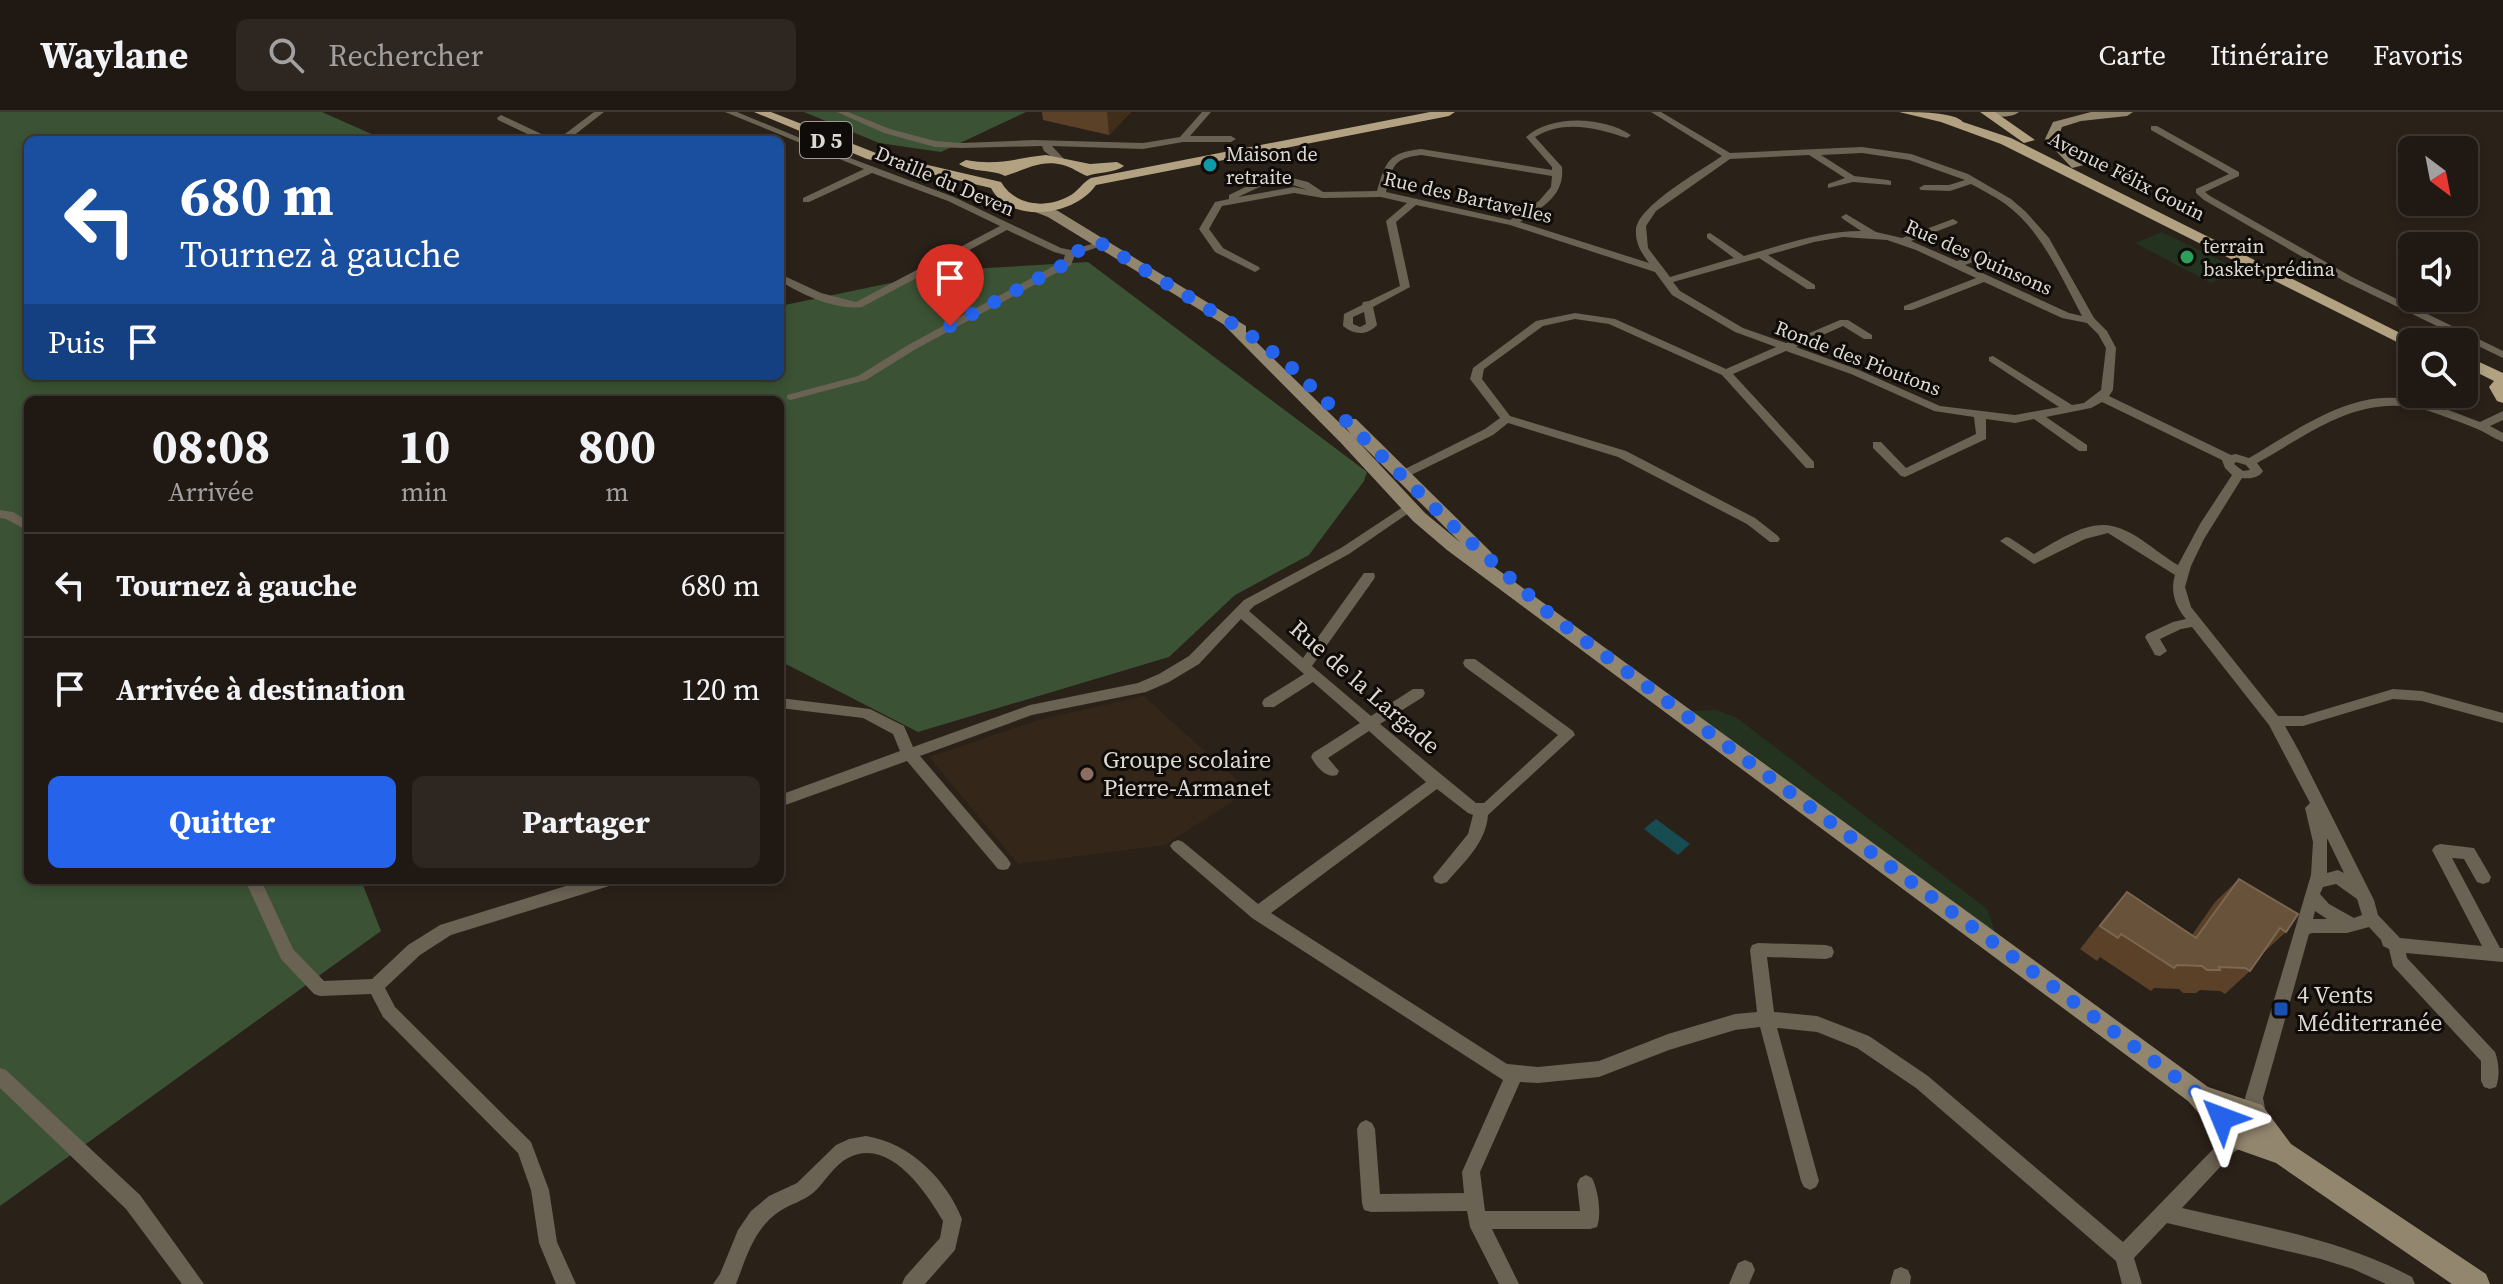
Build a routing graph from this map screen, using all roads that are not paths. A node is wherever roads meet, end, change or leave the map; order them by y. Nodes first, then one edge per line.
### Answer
1 (600, 112) edge
2 (729, 112) edge
3 (760, 112) edge
4 (782, 112) edge
5 (841, 112) edge
6 (1207, 112) edge
7 (1407, 112) edge
8 (1449, 112) edge
9 (1657, 112) edge
10 (1905, 112) edge
11 (1985, 112) edge
12 (1993, 112) edge
13 (2013, 112) edge
14 (2127, 112) edge
15 (1920, 114) edge
16 (501, 118) dead end
17 (1947, 121) junction
18 (2154, 128) dead end
19 (1627, 135) dead end
20 (539, 136) edge
21 (567, 136) edge
22 (1183, 139) junction
23 (1231, 139) dead end
24 (1047, 146) junction
25 (1809, 151) junction
26 (1728, 156) junction
27 (1060, 160) junction
28 (1035, 161) junction
29 (1077, 165) junction
30 (2077, 165) junction
31 (1014, 167) junction
32 (872, 169) junction
33 (1558, 174) junction
34 (1852, 179) junction
35 (1973, 180) junction
36 (1091, 182) junction
37 (1888, 183) dead end
38 (996, 185) junction
39 (1831, 186) dead end
40 (1924, 188) dead end
41 (1381, 194) junction
42 (806, 200) dead end
43 (1075, 200) junction
44 (1414, 201) junction
45 (1035, 207) junction
46 (1846, 217) dead end
47 (1953, 222) dead end
48 (1512, 223) junction
49 (1007, 226) junction
50 (1081, 230) junction
51 (1710, 236) dead end
52 (1875, 236) junction
53 (1903, 241) junction
54 (1102, 244) junction
55 (1071, 253) junction
56 (1986, 254) dead end
57 (1761, 255) junction
58 (1743, 260) junction
59 (1957, 265) junction
60 (1255, 269) dead end
61 (1658, 269) junction
62 (1985, 278) junction
63 (784, 280) edge
64 (1667, 281) junction
65 (1811, 287) dead end
66 (1367, 304) dead end
67 (1908, 308) dead end
68 (2090, 320) junction
69 (2401, 328) edge
70 (1868, 337) dead end
71 (2398, 337) edge
72 (1782, 348) junction
73 (2503, 355) edge
74 (1993, 359) dead end
75 (2478, 370) edge
76 (1726, 373) junction
77 (2478, 377) edge
78 (2502, 386) edge
79 (791, 397) dead end
80 (2102, 397) junction
81 (2071, 410) junction
82 (2036, 415) junction
83 (2503, 415) edge
84 (1980, 416) junction
85 (1506, 419) junction
86 (2481, 426) junction
87 (2503, 438) edge
88 (1877, 445) dead end
89 (2083, 448) dead end
90 (2229, 459) junction
91 (2250, 462) junction
92 (1810, 465) dead end
93 (2239, 473) junction
94 (1396, 476) junction
95 (1438, 511) junction
96 (1414, 512) junction
97 (0, 514) edge
98 (24, 524) edge
99 (1774, 539) dead end
100 (2006, 541) dead end
101 (2183, 573) junction
102 (1369, 576) dead end
103 (1241, 612) junction
104 (1554, 618) junction
105 (2196, 622) junction
106 (2160, 651) dead end
107 (1470, 663) dead end
108 (1309, 671) junction
109 (1418, 693) dead end
110 (784, 703) edge
111 (1269, 703) dead end
112 (2503, 718) edge
113 (2274, 721) junction
114 (1370, 722) junction
115 (2292, 751) junction
116 (908, 752) junction
117 (1332, 771) dead end
118 (1432, 777) junction
119 (784, 799) edge
120 (1481, 811) junction
121 (1178, 846) dead end
122 (1003, 864) dead end
123 (1441, 877) dead end
124 (2483, 877) dead end
125 (255, 884) edge
126 (593, 884) edge
127 (2315, 888) junction
128 (2365, 899) junction
129 (1258, 913) junction
130 (2366, 922) junction
131 (2304, 928) junction
132 (2396, 945) junction
133 (1826, 952) dead end
134 (2499, 955) edge
135 (376, 986) junction
136 (1766, 1019) junction
137 (1515, 1073) junction
138 (0, 1076) edge
139 (2490, 1081) dead end
140 (2242, 1124) junction
141 (1366, 1129) dead end
142 (1810, 1181) dead end
143 (1586, 1184) dead end
144 (1474, 1211) junction
145 (2164, 1213) junction
146 (2124, 1255) junction
147 (194, 1284) edge
148 (566, 1284) edge
149 (723, 1284) edge
150 (912, 1284) edge
151 (1509, 1284) edge
152 (2132, 1284) edge
153 (2405, 1284) edge
154 (2476, 1284) edge

1 - 21 street
2 - 32 street, Draille du Deven
3 - 38 main road, D 5
4 - 31 main road, D 5
5 - 24 street
6 - 22 street
7 - 29 main road
8 - 36 main road
9 - 26 street
10 - 15 main road, Avenue Félix Gouin
11 - 17 main road, Avenue Félix Gouin
11 - 30 main road, Avenue Félix Gouin
12 - 13 main road
14 - 30 main road
15 - 17 main road, Avenue Félix Gouin
16 - 20 street
17 - 71 main road, Avenue Félix Gouin
18 - 73 street
19 - 33 street
22 - 23 street
22 - 24 street
24 - 27 street
24 - 28 street
25 - 26 street, Ronde des Pioutons
25 - 34 street
25 - 35 street, Ronde des Pioutons
26 - 61 street, Ronde des Pioutons
27 - 28 main road
27 - 29 main road
28 - 31 main road
29 - 36 main road
30 - 69 main road, Avenue Félix Gouin
31 - 38 main road
32 - 42 street
32 - 49 street, Draille du Deven
33 - 41 street
33 - 48 street
34 - 37 street
34 - 39 street
35 - 40 street
35 - 68 street, Ronde des Pioutons
36 - 43 main road
38 - 45 main road
41 - 44 street, Rue des Bartavelles
41 - 60 street, Rue des Bartavelles
43 - 45 main road
43 - 50 main road
44 - 48 street, Rue des Bartavelles
44 - 66 street
45 - 50 main road
46 - 52 street
47 - 53 street
48 - 61 street, Rue des Bartavelles
49 - 55 street, Draille du Deven
49 - 63 street
50 - 54 main road
51 - 58 street
52 - 53 street, Rue des Quinsons
52 - 57 street, Rue des Quinsons
53 - 59 street, Rue des Quinsons
54 - 55 street
54 - 94 main road
55 - 79 street
56 - 59 street
57 - 58 street, Rue des Quinsons
57 - 65 street
58 - 64 street, Rue des Quinsons
59 - 62 street, Rue des Quinsons
61 - 64 street, Ronde des Pioutons
62 - 67 street
62 - 68 street, Rue des Quinsons
64 - 72 street, Ronde des Pioutons
68 - 80 street, Ronde des Pioutons
70 - 72 street
72 - 76 street
72 - 84 street, Ronde des Pioutons
74 - 81 street
75 - 78 main road
76 - 85 street
76 - 92 street
77 - 78 main road
80 - 81 street, Ronde des Pioutons
80 - 90 street
81 - 82 street, Ronde des Pioutons
82 - 84 street, Ronde des Pioutons
82 - 89 street
83 - 86 street
84 - 88 street
85 - 94 street
85 - 99 street
86 - 87 street
86 - 91 street
90 - 91 street
90 - 93 street
91 - 93 street
93 - 101 street
94 - 95 main road
94 - 96 main road
95 - 96 main road
95 - 104 main road
96 - 103 street
96 - 104 main road
97 - 98 street
100 - 101 street
101 - 105 street
102 - 108 street
103 - 108 street, Rue de la Largade
103 - 116 street
104 - 140 main road
105 - 106 street
105 - 113 street
107 - 120 street
108 - 111 street
108 - 114 street, Rue de la Largade
109 - 114 street
110 - 116 street
112 - 113 street
113 - 115 street
114 - 117 street
114 - 118 street, Rue de la Largade
115 - 127 street
115 - 128 street
116 - 119 street
116 - 122 street
118 - 120 street
118 - 129 street, Rue de la Largade
120 - 123 street
121 - 129 street
124 - 134 street
125 - 135 street
126 - 135 street
127 - 128 street
127 - 130 street
127 - 131 street
128 - 130 street
129 - 137 street
130 - 131 street
130 - 132 street
131 - 140 street
132 - 134 street
132 - 139 street
133 - 136 street
135 - 148 street
136 - 137 street
136 - 142 street
136 - 146 street
137 - 144 street
138 - 147 street
140 - 145 street
140 - 154 main road
141 - 144 street
143 - 144 street
144 - 151 street
145 - 146 street
145 - 153 street
146 - 152 street
149 - 150 street

